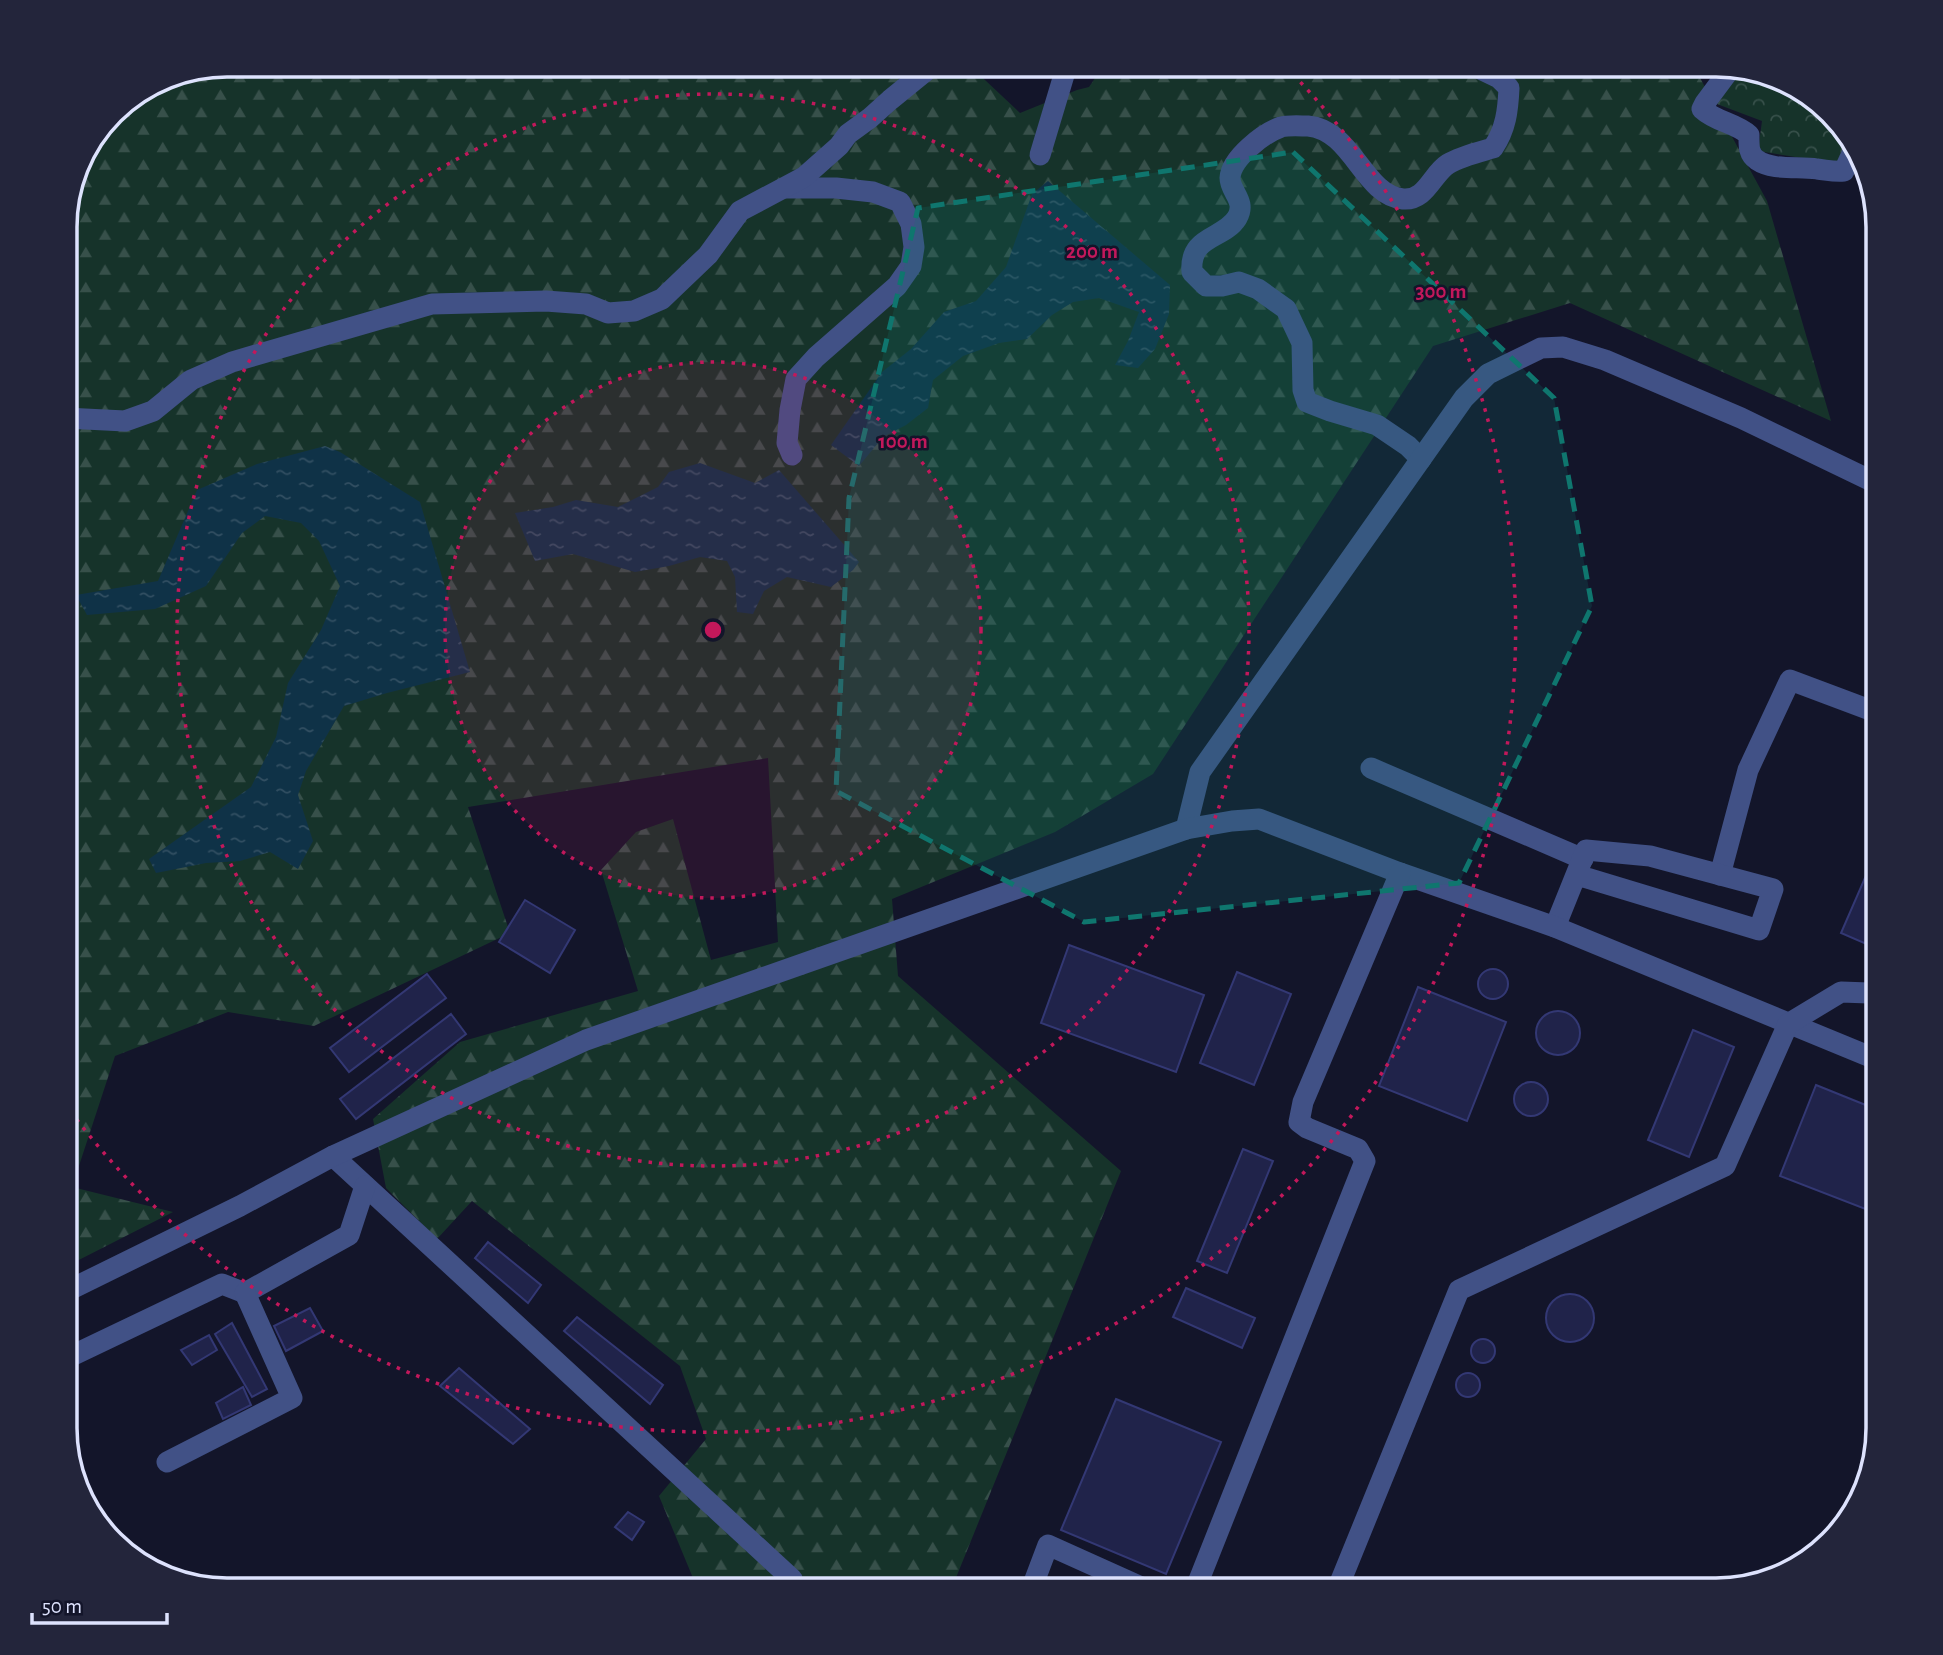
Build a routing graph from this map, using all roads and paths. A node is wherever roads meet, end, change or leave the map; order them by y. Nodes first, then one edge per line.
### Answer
1 (918, 77) edge
2 (1063, 77) edge
3 (1497, 77) edge
4 (1724, 77) edge
5 (1040, 155) dead end
6 (1850, 159) edge
7 (783, 188) junction
8 (77, 419) edge
9 (792, 456) dead end
10 (1421, 459) junction
11 (1866, 478) edge
12 (1866, 708) edge
13 (1371, 768) dead end
14 (1186, 829) junction
15 (1580, 867) junction
16 (1400, 873) junction
17 (1720, 875) junction
18 (1555, 927) junction
19 (1866, 993) edge
20 (1788, 1024) junction
21 (1866, 1055) edge
22 (332, 1156) junction
23 (365, 1186) junction
24 (77, 1286) edge
25 (245, 1293) junction
26 (77, 1353) edge
27 (167, 1462) dead end
28 (792, 1578) dead end
29 (1036, 1578) edge
30 (1121, 1578) edge
31 (1200, 1578) edge
32 (1342, 1578) edge

1 - 7 street
2 - 5 street
3 - 10 street
4 - 6 street
7 - 8 street
7 - 9 street
10 - 11 street
10 - 14 street
12 - 17 street
13 - 15 street
14 - 16 street
14 - 22 street
15 - 17 street
15 - 17 street
15 - 18 street
16 - 18 street
16 - 31 street
18 - 20 street
19 - 20 street
20 - 21 street
20 - 32 street
22 - 23 street
22 - 24 street
23 - 25 street
23 - 28 street
25 - 26 street
25 - 27 street
29 - 30 street

